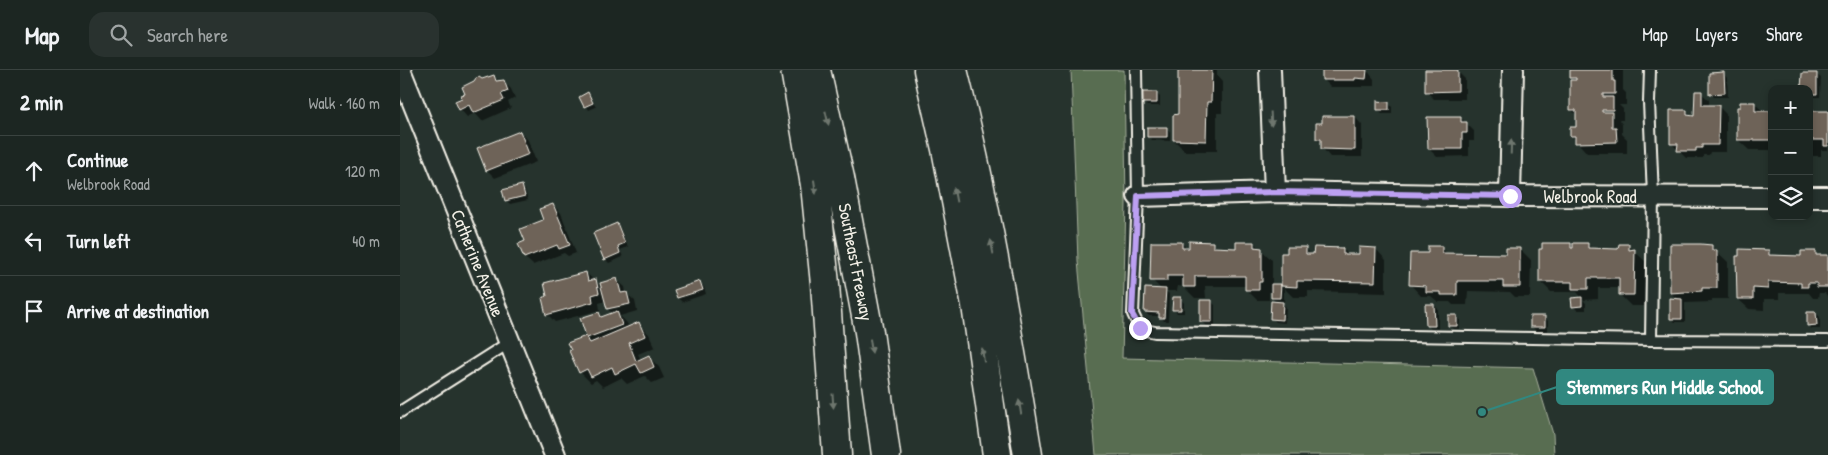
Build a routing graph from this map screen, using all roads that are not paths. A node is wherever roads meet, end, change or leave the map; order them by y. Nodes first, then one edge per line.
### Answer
1 (400, 70) edge
2 (795, 70) edge
3 (816, 70) edge
4 (928, 70) edge
5 (953, 70) edge
6 (1136, 70) edge
7 (1270, 70) edge
8 (1512, 70) edge
9 (1650, 70) edge
10 (1275, 192) junction
11 (1138, 196) junction
12 (1510, 196) junction
13 (1653, 196) junction
14 (1768, 197) edge
15 (1813, 197) edge
16 (1828, 197) edge
17 (1651, 340) junction
18 (1828, 341) edge
19 (510, 342) junction
20 (400, 412) edge
21 (556, 455) edge
22 (837, 455) edge
23 (886, 455) edge
24 (997, 455) edge
25 (1028, 455) edge

1 - 19 street, Catherine Avenue
2 -> 22 highway
3 -> 23 highway, Southeast Freeway
24 -> 4 highway
25 -> 5 highway
6 - 11 lane
7 -> 10 street
12 -> 8 street
9 - 13 lane
10 - 11 street, Welbrook Road
10 - 12 street, Welbrook Road
11 - 17 lane
12 - 13 street, Welbrook Road
13 - 14 street, Welbrook Road
13 - 17 lane
15 - 16 street
17 - 18 lane
19 - 20 lane
19 - 21 street, Catherine Avenue

